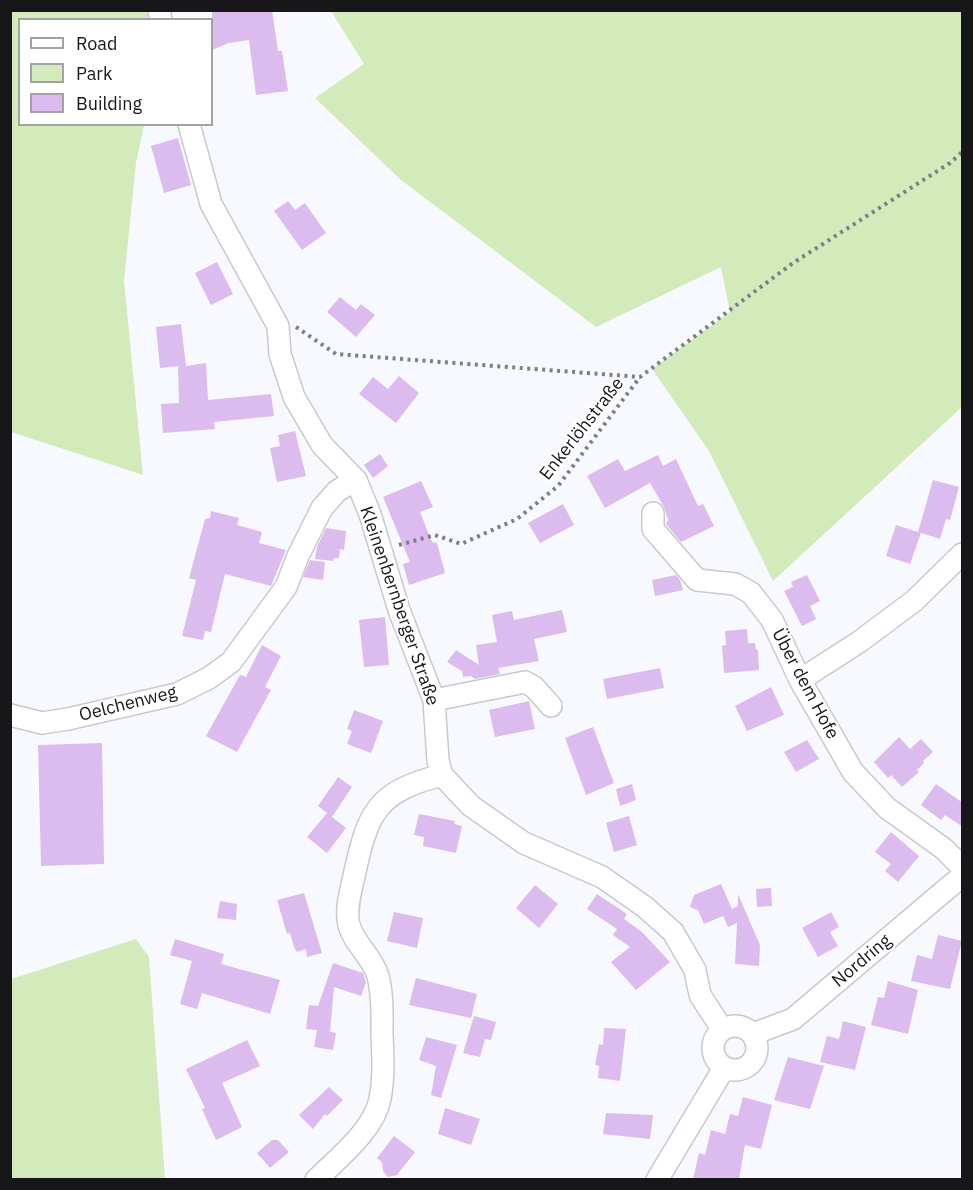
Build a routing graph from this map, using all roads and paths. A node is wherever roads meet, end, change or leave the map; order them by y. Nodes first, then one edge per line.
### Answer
1 (190, 126) edge
2 (963, 152) edge
3 (278, 326) junction
4 (640, 377) junction
5 (356, 480) junction
6 (653, 513) dead end
7 (380, 549) junction
8 (963, 554) edge
9 (800, 680) junction
10 (435, 700) junction
11 (551, 706) dead end
12 (10, 715) edge
13 (442, 775) junction
14 (963, 867) edge
15 (963, 876) edge
16 (722, 1029) junction
17 (753, 1034) junction
18 (724, 1068) junction
19 (316, 1179) edge
20 (657, 1179) edge

1 - 3 street, Kleinenbernberger Straße
2 - 4 path, Enkerlöhstraße
3 - 4 path
3 - 5 street, Kleinenbernberger Straße
4 - 7 path, Enkerlöhstraße
5 - 7 street, Kleinenbernberger Straße
5 - 12 street, Oelchenweg
6 - 9 street, Über dem Hofe
7 - 10 street, Kleinenbernberger Straße
8 - 9 street
9 - 14 street, Über dem Hofe
10 - 11 street
10 - 13 street, Kleinenbernberger Straße
13 - 16 street
13 - 19 street
15 - 17 street, Nordring
16 - 17 street
16 - 18 street
17 - 18 street
18 - 20 street

